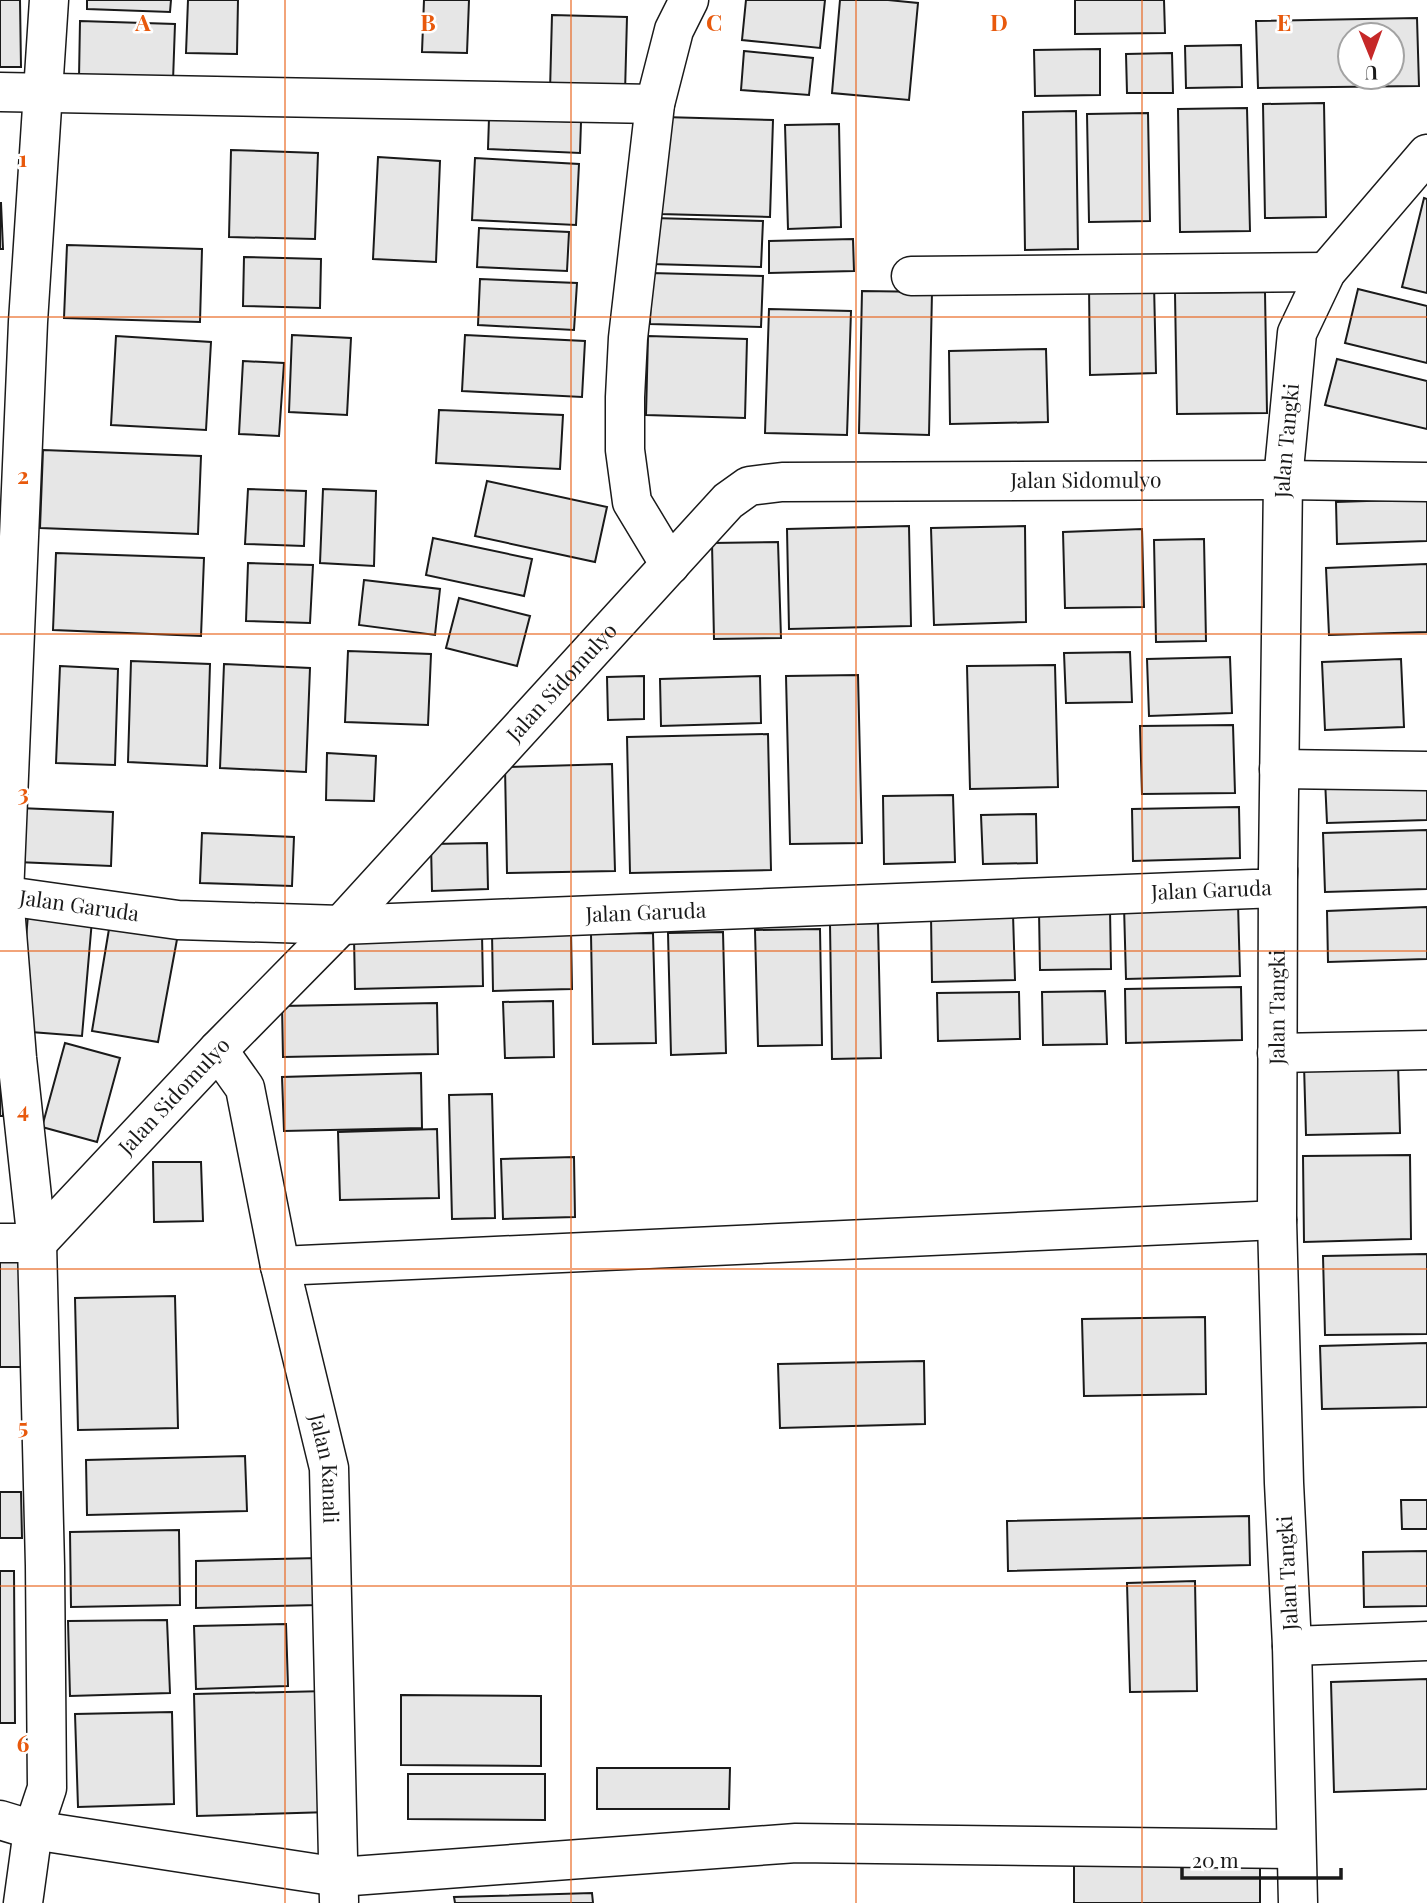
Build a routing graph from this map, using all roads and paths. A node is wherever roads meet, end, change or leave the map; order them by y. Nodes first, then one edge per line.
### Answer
1 (49, 0) edge
2 (690, 0) edge
3 (44, 91) junction
4 (0, 92) edge
5 (655, 104) junction
6 (1427, 155) edge
7 (1326, 272) junction
8 (911, 276) dead end
9 (14, 323) edge
10 (1283, 480) junction
11 (1427, 482) edge
12 (670, 565) junction
13 (1279, 769) junction
14 (1427, 771) edge
15 (1278, 871) junction
16 (2, 895) edge
17 (341, 925) junction
18 (218, 1051) junction
19 (1427, 1051) edge
20 (1277, 1053) junction
21 (1276, 1220) junction
22 (19, 1243) edge
23 (280, 1266) junction
24 (1427, 1641) edge
25 (1292, 1646) junction
26 (17, 1825) edge
27 (1296, 1849) junction
28 (339, 1890) edge
29 (23, 1903) edge
30 (1298, 1903) edge

1 - 3 street
2 - 5 street
3 - 4 street
3 - 5 street
3 - 9 street
5 - 12 street
6 - 7 street, Jalan Tangki
7 - 8 street
7 - 10 street, Jalan Tangki
9 - 16 street
10 - 11 street, Jalan Sidomulyo
10 - 12 street, Jalan Sidomulyo
10 - 13 street, Jalan Tangki
12 - 17 street, Jalan Sidomulyo
13 - 14 street
13 - 15 street, Jalan Tangki
15 - 17 street, Jalan Garuda
15 - 20 street, Jalan Tangki
16 - 17 street, Jalan Garuda
16 - 22 street
17 - 18 street, Jalan Sidomulyo
18 - 22 street, Jalan Sidomulyo
18 - 23 street, Jalan Kanali
19 - 20 street
20 - 21 street, Jalan Tangki
21 - 23 street
21 - 25 street, Jalan Tangki
22 - 26 street
23 - 28 street, Jalan Kanali
24 - 25 street
25 - 27 street, Jalan Tangki
26 - 28 street
26 - 29 street
27 - 28 street
27 - 30 street, Jalan Tangki

